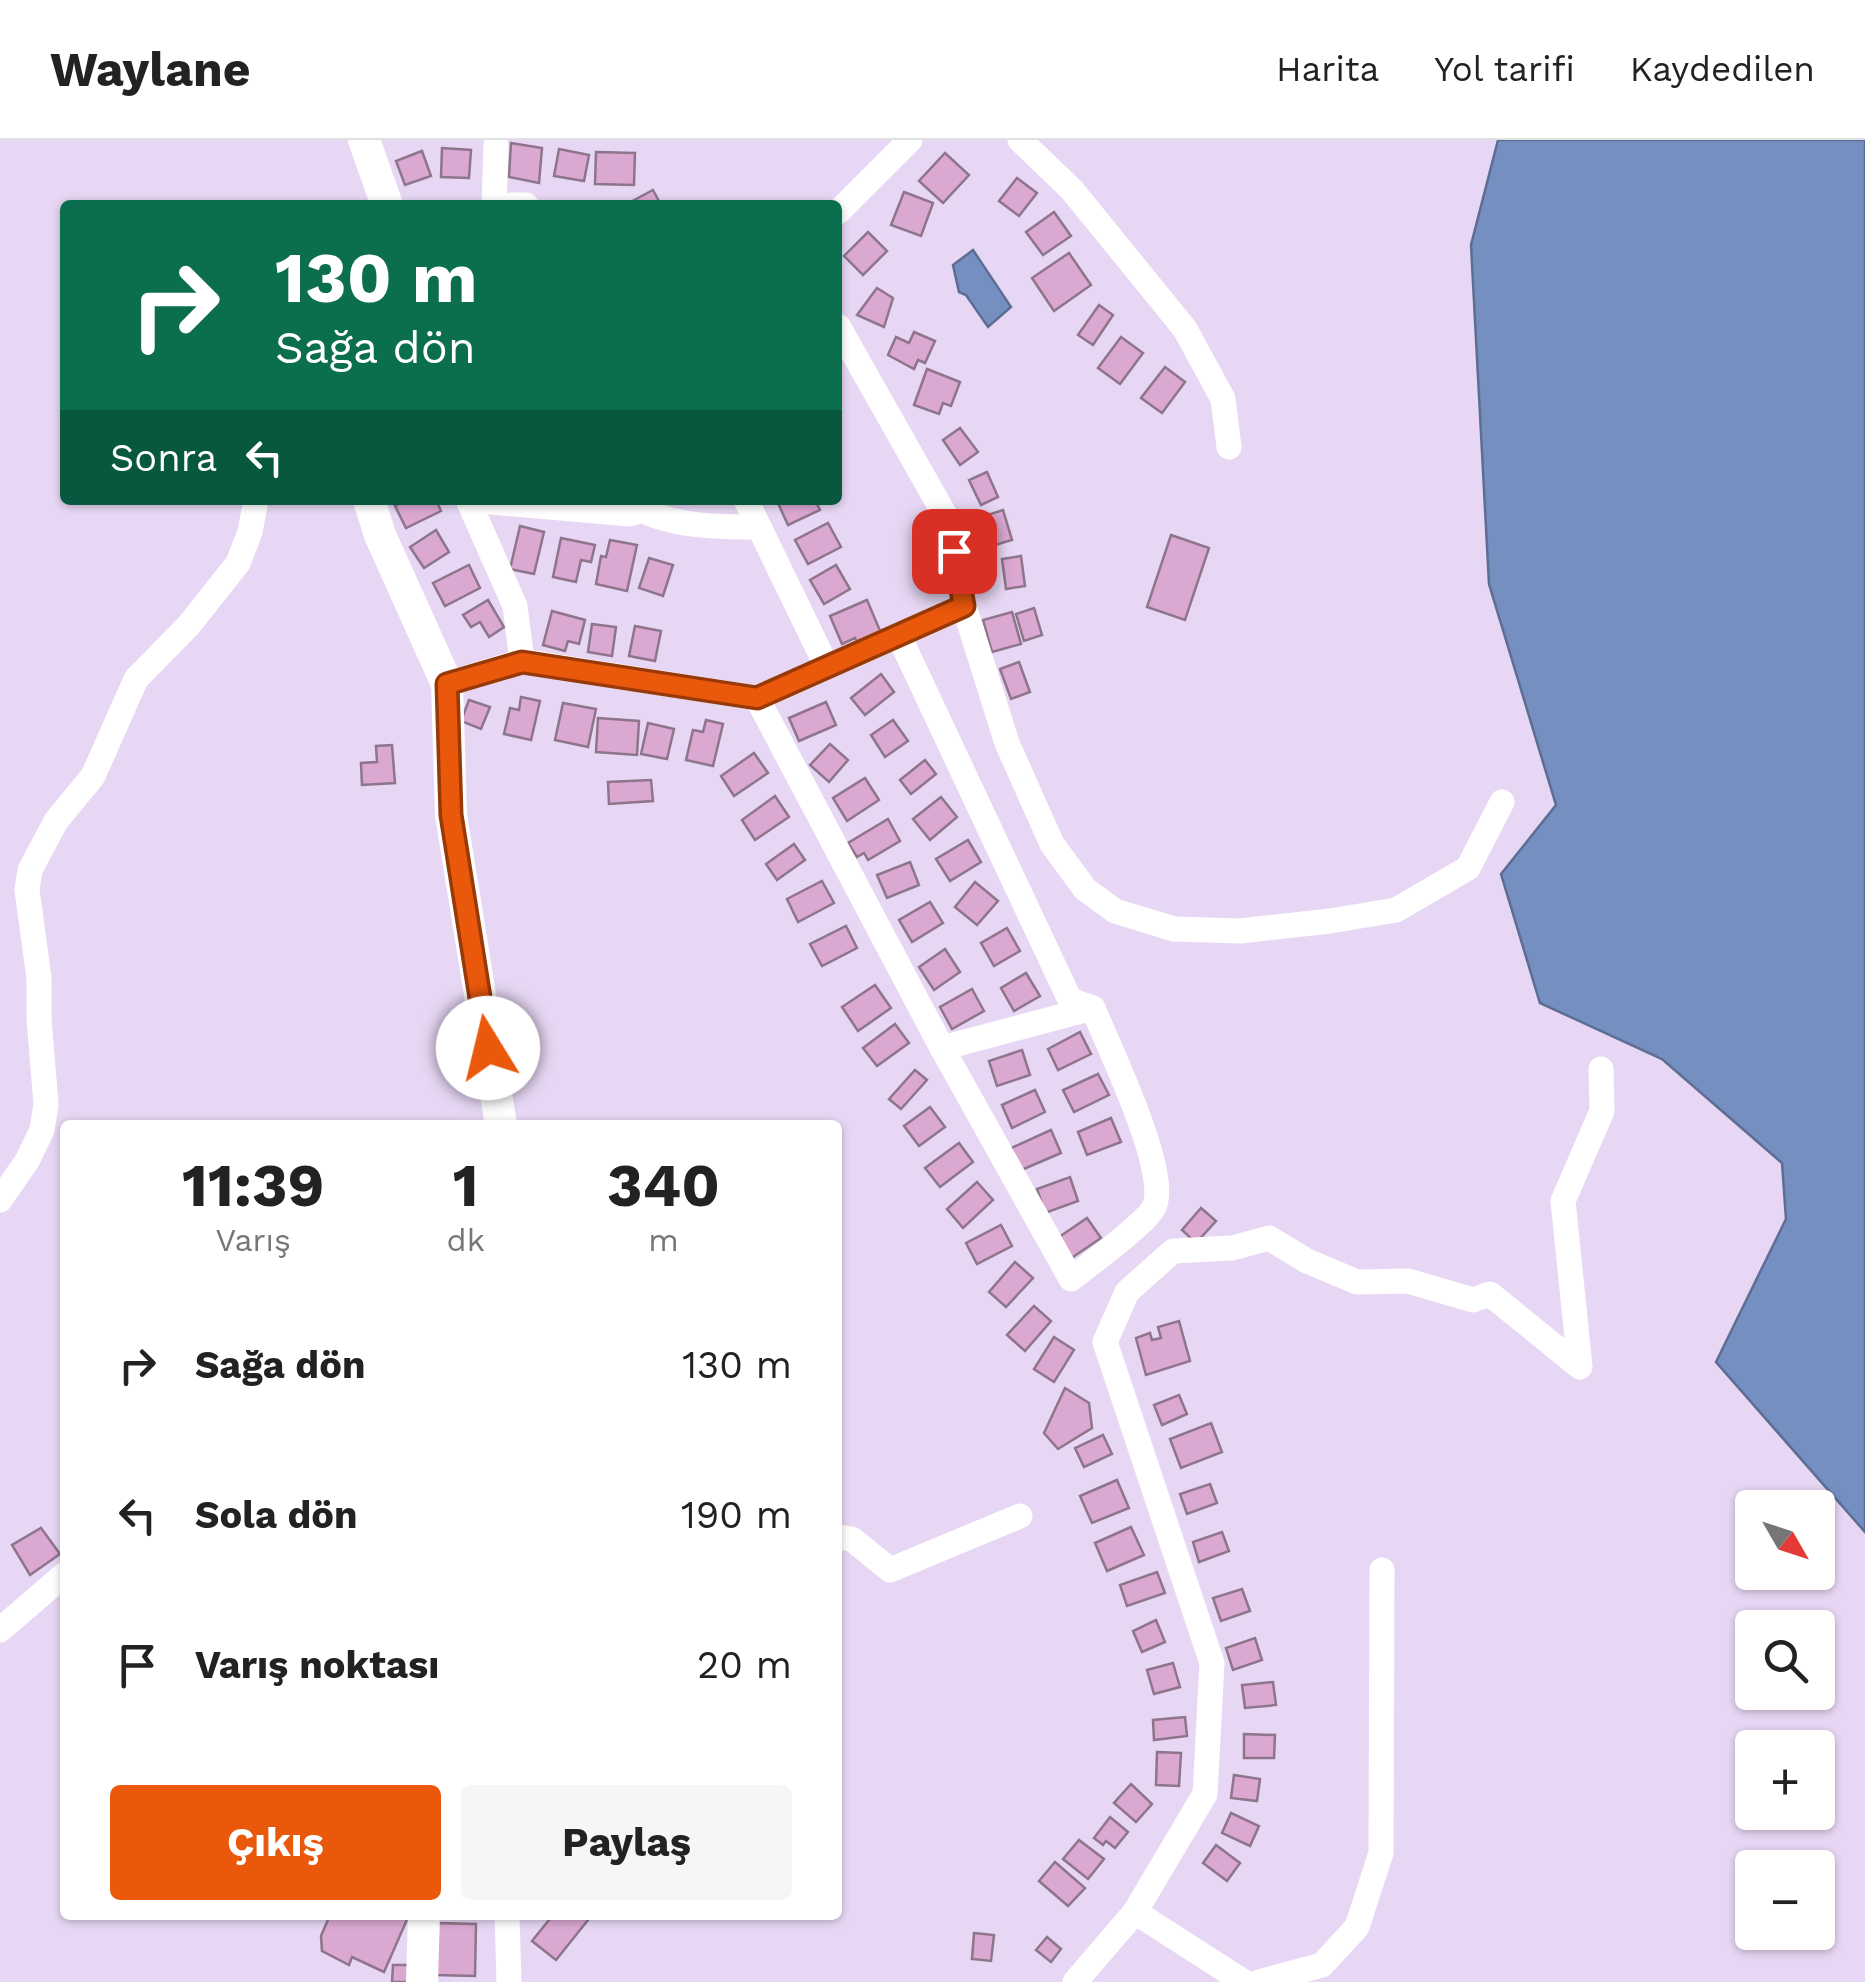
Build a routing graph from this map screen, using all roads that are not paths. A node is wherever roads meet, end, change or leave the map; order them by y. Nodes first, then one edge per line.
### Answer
1 (364, 140) edge
2 (910, 140) edge
3 (1020, 140) edge
4 (496, 145) dead end
5 (385, 200) edge
6 (494, 200) edge
7 (842, 208) edge
8 (842, 333) edge
9 (1229, 448) dead end
10 (255, 505) edge
11 (371, 505) edge
12 (470, 505) edge
13 (526, 505) edge
14 (640, 505) edge
15 (749, 505) edge
16 (760, 527) junction
17 (964, 606) junction
18 (898, 636) junction
19 (522, 662) junction
20 (827, 667) junction
21 (447, 684) junction
22 (757, 698) junction
23 (1502, 802) dead end
24 (1093, 1008) junction
25 (942, 1048) junction
26 (1601, 1069) dead end
27 (500, 1120) edge
28 (0, 1200) edge
29 (1020, 1516) dead end
30 (842, 1538) edge
31 (1382, 1570) dead end
32 (60, 1578) edge
33 (0, 1630) edge
34 (1135, 1912) junction
35 (424, 1920) edge
36 (507, 1920) edge
37 (422, 1982) edge
38 (510, 1982) edge
39 (1075, 1982) edge
40 (1244, 1982) edge
41 (1259, 1982) edge

1 - 5 main road
2 - 7 street
3 - 9 street
4 - 6 street
8 - 17 street
10 - 28 street
11 - 21 main road
12 - 19 street
13 - 14 street
14 - 16 street
15 - 16 street
16 - 20 street
17 - 18 street
17 - 23 street
18 - 20 street
18 - 24 street
19 - 21 street
19 - 22 street
20 - 22 street
21 - 27 main road
22 - 25 street
24 - 25 street
24 - 25 street
26 - 34 street
29 - 30 street
31 - 41 street
32 - 33 street
34 - 39 street
34 - 40 street
35 - 37 main road
36 - 38 street

